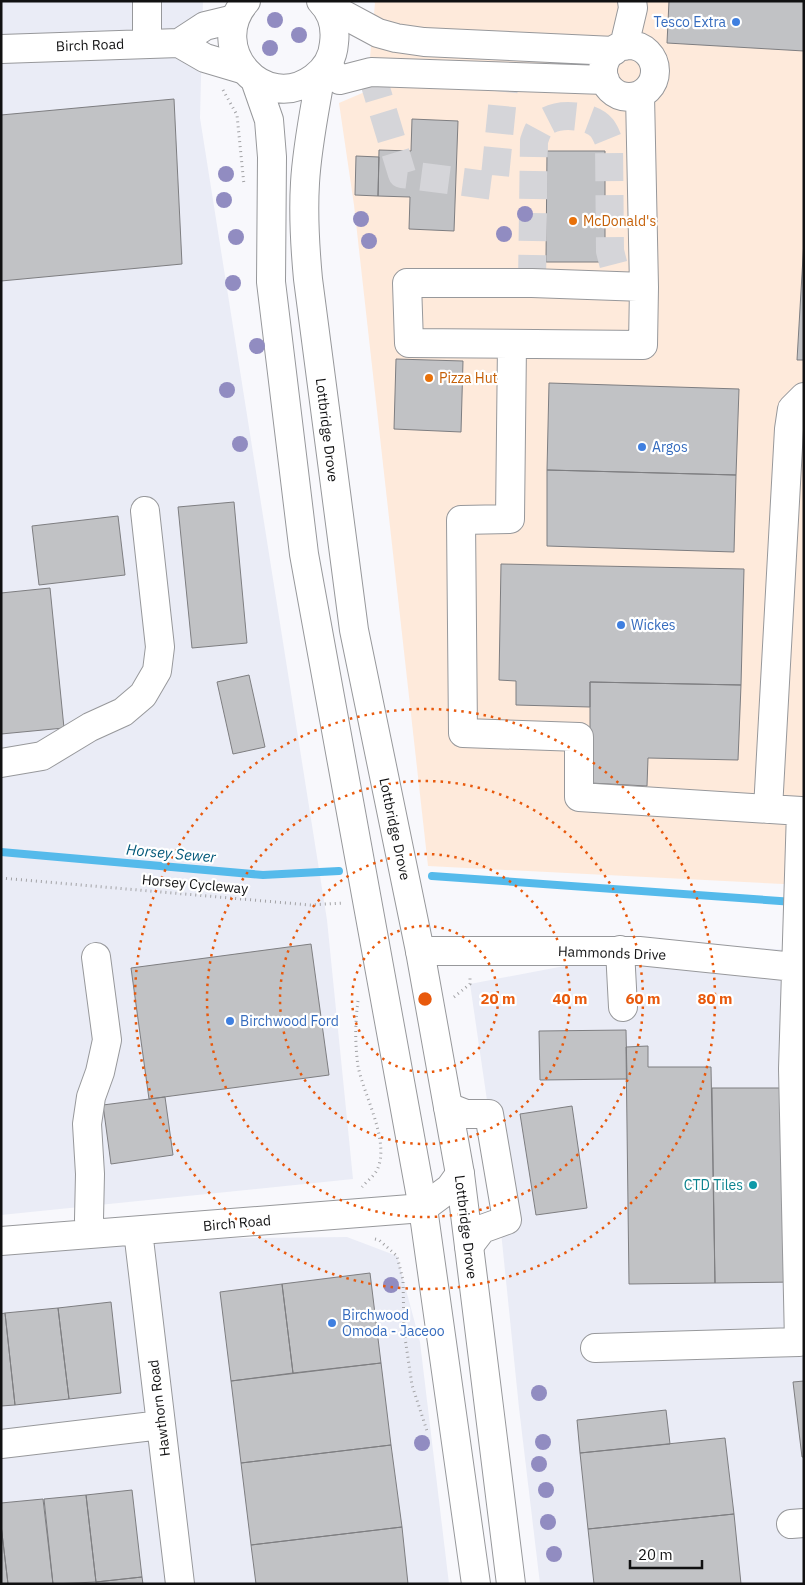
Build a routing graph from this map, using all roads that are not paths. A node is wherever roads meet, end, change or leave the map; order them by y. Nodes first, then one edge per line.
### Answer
1 (147, 1) edge
2 (632, 1) edge
3 (322, 3) edge
4 (241, 8) edge
5 (147, 43) junction
6 (179, 43) junction
7 (619, 48) junction
8 (1, 49) edge
9 (324, 69) junction
10 (248, 74) junction
11 (605, 80) junction
12 (640, 95) junction
13 (644, 287) junction
14 (512, 344) junction
15 (804, 396) edge
16 (145, 511) dead end
17 (1, 763) edge
18 (768, 809) junction
19 (802, 811) edge
20 (620, 950) junction
21 (420, 951) junction
22 (96, 957) dead end
23 (800, 968) edge
24 (623, 1007) dead end
25 (448, 1107) junction
26 (460, 1174) junction
27 (423, 1208) junction
28 (138, 1232) junction
29 (91, 1234) junction
30 (1, 1241) edge
31 (469, 1246) junction
32 (595, 1348) dead end
33 (161, 1425) junction
34 (1, 1444) edge
35 (180, 1584) edge
36 (476, 1584) edge
37 (511, 1584) edge

1 - 5 main road
2 - 7 main road
3 - 7 main road
3 - 9 main road, Lottbridge Drove
4 - 6 main road
4 - 10 main road
5 - 6 main road, Birch Road
5 - 8 main road, Birch Road
6 - 10 main road, Birch Road
7 - 11 main road
7 - 12 main road
9 - 10 main road, Birch Road
9 - 11 main road
9 - 21 main road, Lottbridge Drove
10 - 27 main road
11 - 12 main road
12 - 13 main road
13 - 14 main road
13 - 14 main road
14 - 18 main road
15 - 18 main road
16 - 17 main road
18 - 19 main road
19 - 23 main road
20 - 21 main road, Hammonds Drive
20 - 23 main road, Hammonds Drive
20 - 24 main road
21 - 25 main road, Lottbridge Drove
22 - 29 main road
23 - 32 main road
25 - 26 main road, Lottbridge Drove
25 - 31 main road
26 - 27 main road
26 - 31 main road, Lottbridge Drove
27 - 28 main road, Birch Road
27 - 36 main road
28 - 29 main road, Birch Road
28 - 33 main road, Hawthorn Road
29 - 30 main road, Birch Road
31 - 37 main road, Lottbridge Drove
33 - 34 main road
33 - 35 main road, Hawthorn Road

